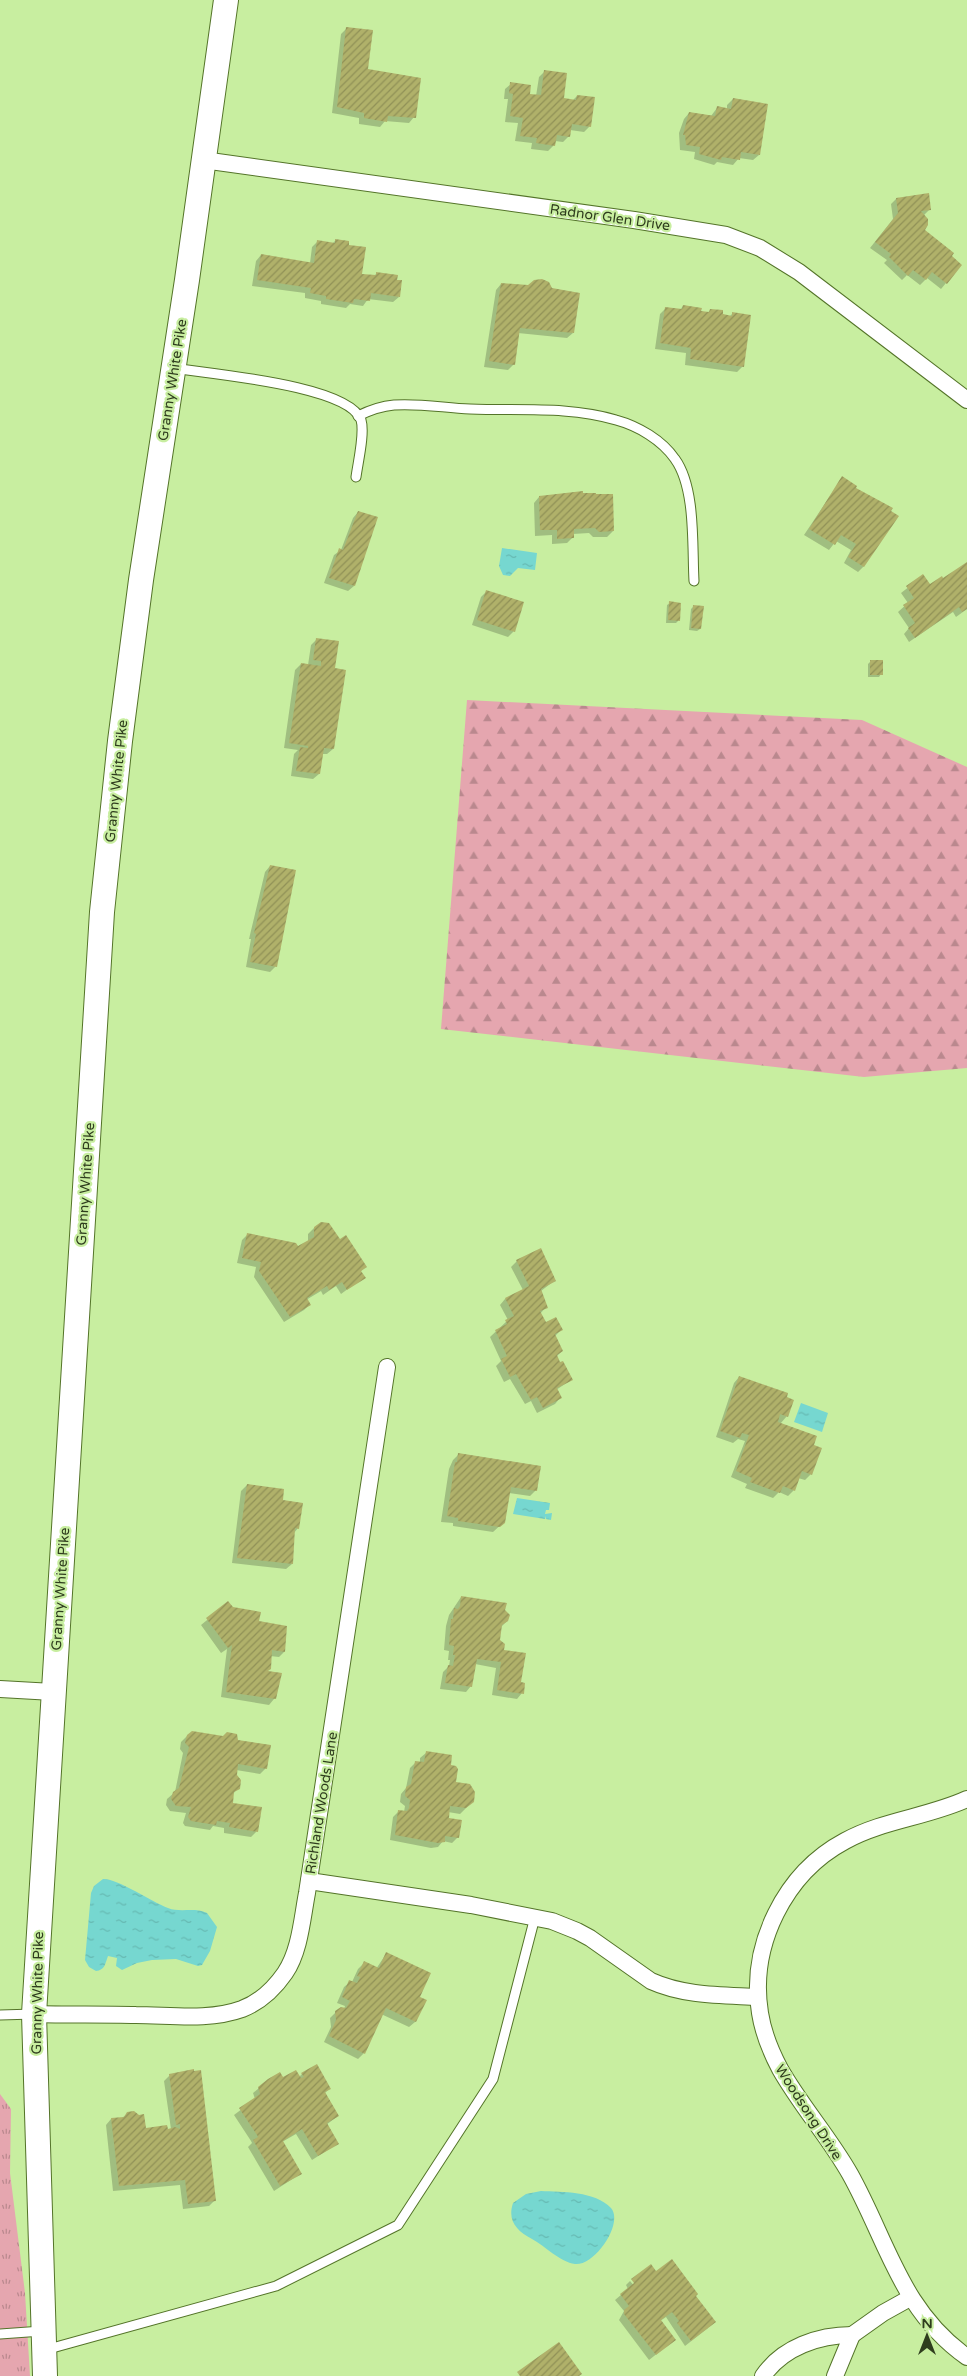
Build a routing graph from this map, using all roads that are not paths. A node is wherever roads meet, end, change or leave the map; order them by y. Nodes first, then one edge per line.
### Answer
1 (226, 0) edge
2 (203, 160) junction
3 (174, 368) junction
4 (967, 400) edge
5 (358, 416) junction
6 (356, 477) dead end
7 (694, 581) dead end
8 (387, 1367) dead end
9 (0, 1689) edge
10 (53, 1692) junction
11 (967, 1799) edge
12 (309, 1881) junction
13 (535, 1917) junction
14 (758, 1996) junction
15 (34, 2014) junction
16 (0, 2015) edge
17 (910, 2298) junction
18 (0, 2334) edge
19 (852, 2335) junction
20 (43, 2341) junction
21 (967, 2357) edge
22 (45, 2376) edge
23 (763, 2376) edge
24 (835, 2376) edge

1 - 2 main road, Granny White Pike
2 - 3 main road, Granny White Pike
2 - 4 street, Radnor Glen Drive
3 - 5 lane
3 - 10 main road, Granny White Pike
5 - 6 lane
5 - 7 lane
8 - 12 street, Richland Woods Lane
9 - 10 street
10 - 15 main road, Granny White Pike
11 - 14 street, Woodsong Drive
12 - 13 street
12 - 15 street, Richland Woods Lane
13 - 14 street
13 - 20 lane
14 - 17 street, Woodsong Drive
15 - 16 lane
15 - 20 main road, Granny White Pike
17 - 19 street
17 - 21 street, Woodsong Drive
18 - 20 lane
19 - 23 street
19 - 24 street
20 - 22 main road, Granny White Pike

